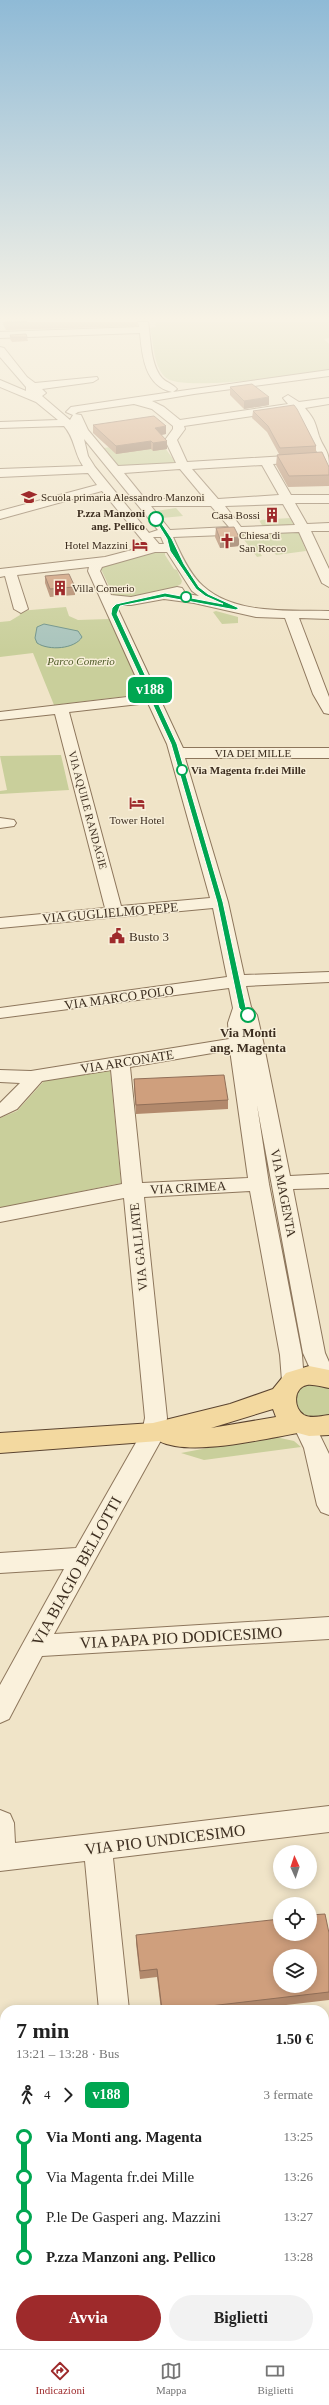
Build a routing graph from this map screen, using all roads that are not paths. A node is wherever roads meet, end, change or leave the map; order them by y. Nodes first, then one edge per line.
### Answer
1 (77, 432) edge
2 (84, 432) edge
3 (177, 432) edge
4 (312, 432) edge
5 (82, 456) junction
6 (102, 456) junction
7 (328, 459) edge
8 (266, 461) junction
9 (183, 466) junction
10 (91, 469) junction
11 (114, 470) junction
12 (0, 473) edge
13 (106, 486) junction
14 (285, 496) junction
15 (329, 499) edge
16 (214, 502) junction
17 (146, 506) junction
18 (0, 514) edge
19 (139, 527) junction
20 (329, 527) edge
21 (303, 528) junction
22 (236, 531) junction
23 (166, 532) junction
24 (154, 548) junction
25 (173, 551) junction
26 (105, 561) junction
27 (69, 567) junction
28 (94, 571) junction
29 (5, 573) edge
30 (190, 580) junction
31 (329, 583) edge
32 (165, 595) junction
33 (106, 597) junction
34 (127, 602) junction
35 (236, 608) junction
36 (21, 609) dead end
37 (114, 614) junction
38 (291, 615) junction
39 (329, 615) edge
40 (154, 698) junction
41 (62, 708) junction
42 (329, 710) edge
43 (0, 716) edge
44 (177, 753) junction
45 (329, 753) edge
46 (220, 902) junction
47 (114, 912) junction
48 (0, 923) edge
49 (329, 977) edge
50 (238, 981) junction
51 (0, 1013) edge
52 (246, 1042) junction
53 (120, 1062) junction
54 (0, 1076) edge
55 (36, 1076) junction
56 (0, 1111) edge
57 (329, 1181) edge
58 (282, 1183) junction
59 (259, 1184) junction
60 (133, 1190) junction
61 (0, 1215) edge
62 (327, 1378) edge
63 (287, 1388) junction
64 (301, 1424) junction
65 (329, 1425) edge
66 (153, 1433) junction
67 (0, 1443) edge
68 (329, 1505) edge
69 (83, 1558) junction
70 (0, 1563) edge
71 (329, 1628) edge
72 (34, 1646) junction
73 (0, 1711) edge
74 (329, 1819) edge
75 (0, 1823) edge
76 (98, 1847) junction
77 (1, 1858) edge
78 (114, 2005) edge

1 - 5 street
2 - 6 street
3 - 9 street
4 - 7 street
5 - 6 street
5 - 10 street
6 - 11 street
7 - 8 street
8 - 9 street
8 - 14 street
9 - 11 street
9 - 16 street
10 - 12 street
10 - 13 street
11 - 17 street
13 - 18 street
13 - 19 street
14 - 15 street
14 - 16 street
14 - 21 street
16 - 17 street
16 - 22 street
17 - 23 street
19 - 23 street
19 - 24 street
20 - 21 street
21 - 22 street
21 - 31 street
22 - 23 street
23 - 25 street
24 - 25 street
24 - 26 street
25 - 30 street
26 - 27 street
26 - 28 street
27 - 28 street
27 - 29 street
28 - 33 street, VIA MAGENTA
29 - 36 street
30 - 32 street
30 - 35 street
32 - 34 street
32 - 35 street
33 - 34 street
33 - 37 street, VIA MAGENTA
34 - 37 street
35 - 38 street
37 - 40 street, VIA MAGENTA
38 - 39 street
38 - 42 street
40 - 41 street
40 - 44 street, VIA MAGENTA
41 - 43 street
41 - 47 street, VIA AQUILE RANDAGIE
44 - 45 street, VIA DEI MILLE
44 - 46 street, VIA MAGENTA
46 - 47 street, VIA GUGLIELMO PEPE
46 - 50 street, VIA MAGENTA
47 - 48 street, VIA GUGLIELMO PEPE
49 - 50 street, VIA MARCO POLO
50 - 51 street, VIA MARCO POLO
50 - 52 street, VIA MAGENTA
52 - 53 street, VIA ARCONATE
52 - 58 street, VIA MAGENTA
52 - 59 street, VIA MAGENTA
53 - 55 street, VIA ARCONATE
53 - 60 street, VIA GALLIATE
54 - 55 street, VIA ARCONATE
55 - 56 street
57 - 58 street
58 - 62 street, VIA MAGENTA
59 - 60 street, VIA CRIMEA
59 - 63 street, VIA MAGENTA
60 - 61 street, VIA CRIMEA
60 - 66 street, VIA GALLIATE
62 - 63 main road
63 - 64 main road
63 - 66 main road
64 - 65 main road
64 - 66 main road
64 - 68 street
66 - 67 main road
66 - 69 street, VIA BIAGIO BELLOTTI
69 - 70 street
69 - 72 street, VIA BIAGIO BELLOTTI
71 - 72 street, VIA PAPA PIO DODICESIMO
72 - 73 street, VIA BIAGIO BELLOTTI
74 - 76 street, VIA PIO UNDICESIMO
75 - 77 street
76 - 77 street, VIA PIO UNDICESIMO
76 - 78 street

